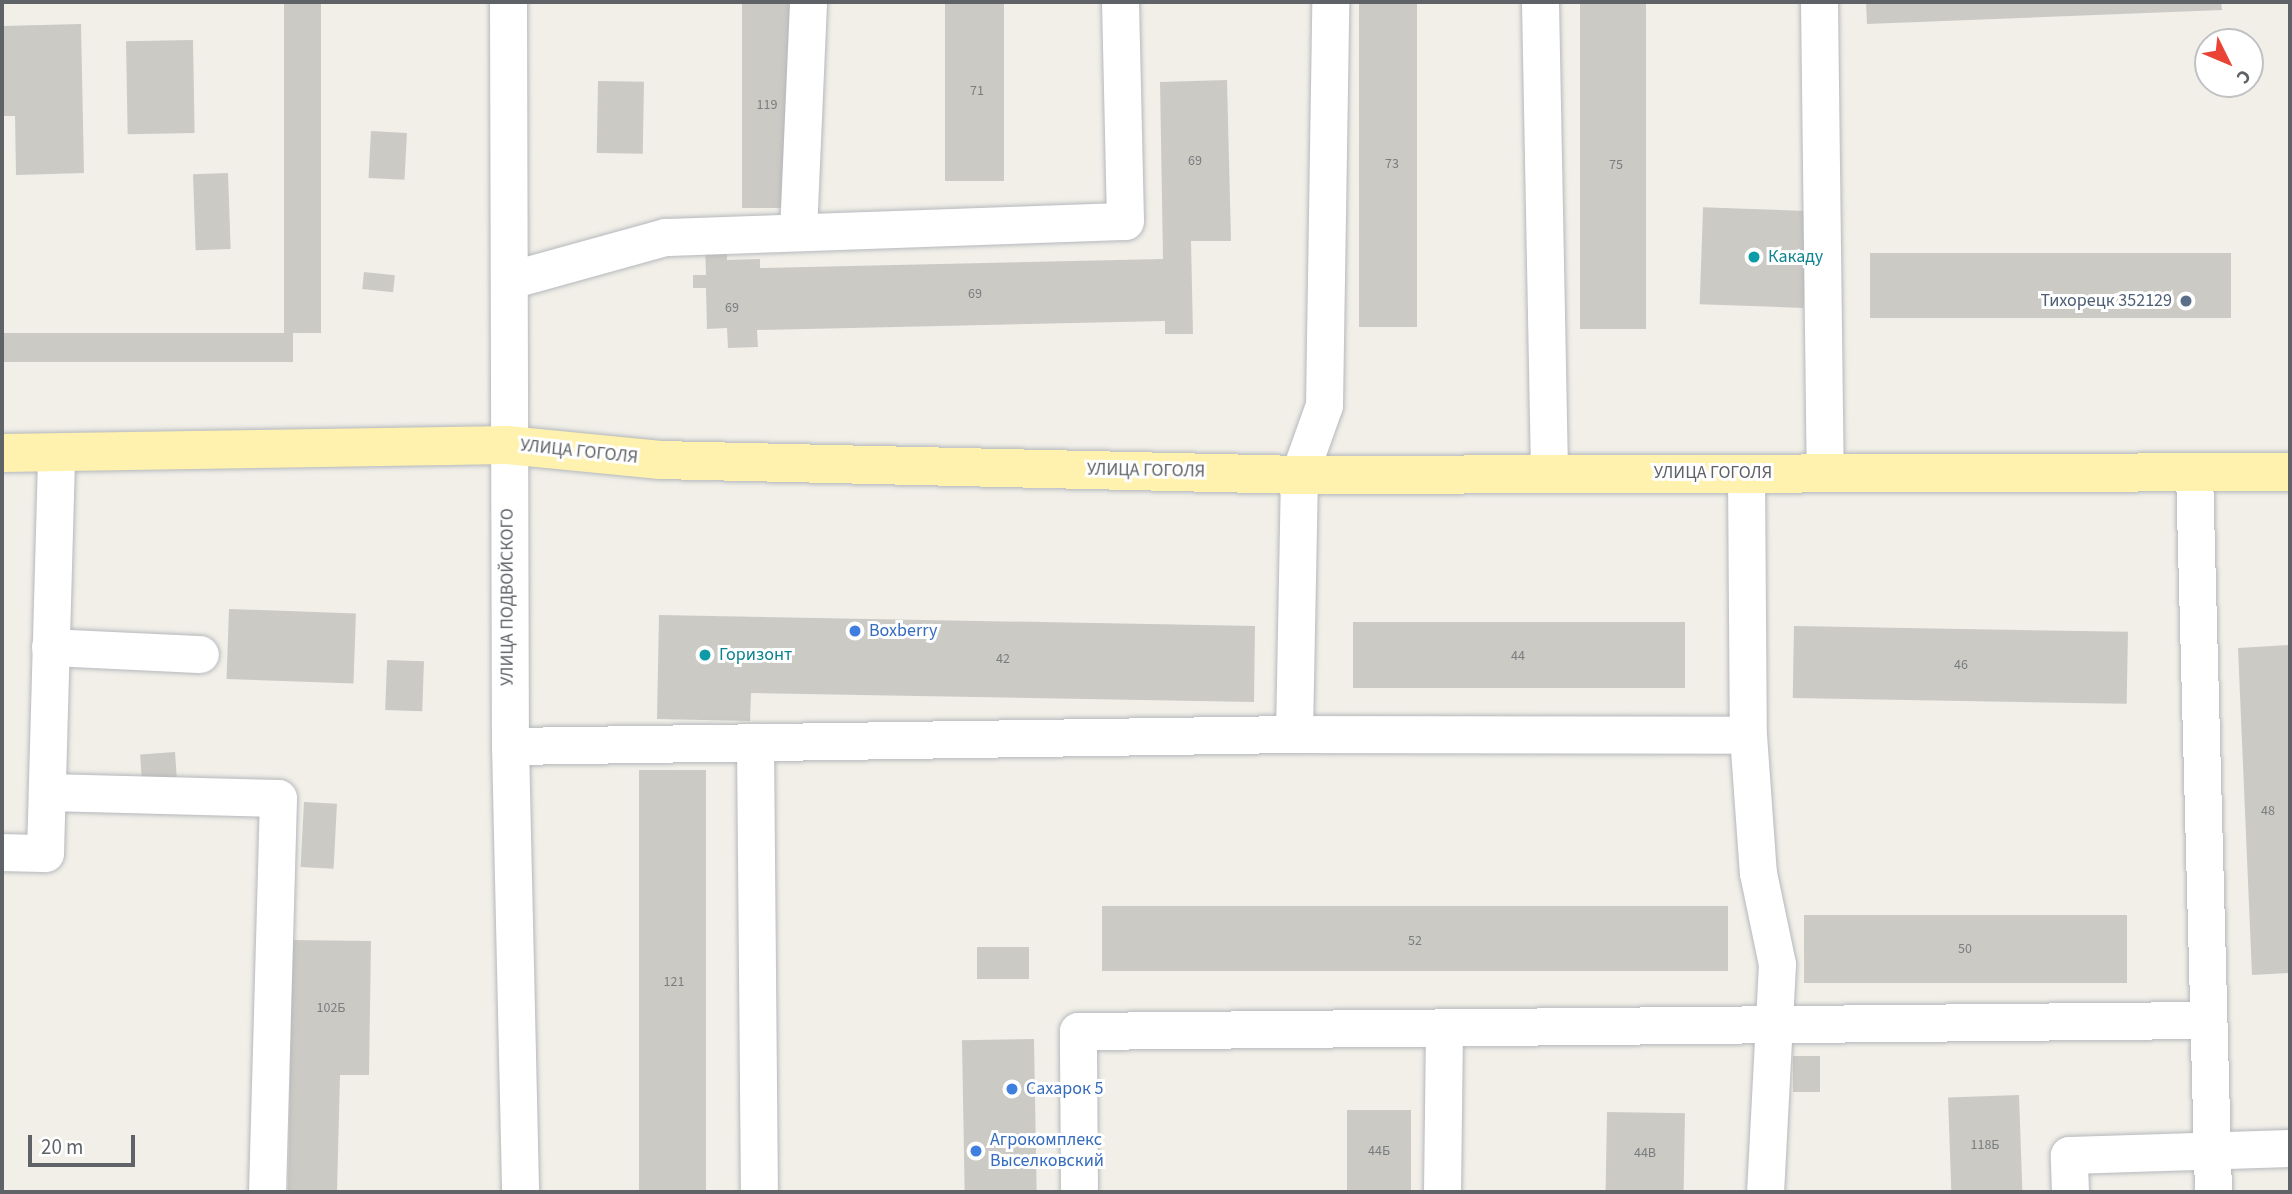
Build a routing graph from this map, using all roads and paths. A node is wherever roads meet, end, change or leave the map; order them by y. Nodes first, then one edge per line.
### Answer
1 (509, 2) edge
2 (808, 2) edge
3 (1119, 2) edge
4 (1329, 2) edge
5 (1540, 2) edge
6 (1819, 2) edge
7 (798, 232) junction
8 (510, 280) junction
9 (508, 445) junction
10 (56, 452) junction
11 (2, 453) edge
12 (2194, 472) junction
13 (2290, 472) edge
14 (1549, 473) junction
15 (1746, 473) junction
16 (1825, 473) junction
17 (1299, 475) junction
18 (50, 647) junction
19 (200, 654) dead end
20 (1294, 734) junction
21 (1748, 735) junction
22 (755, 742) junction
23 (509, 746) junction
24 (47, 792) junction
25 (2, 852) edge
26 (2208, 1020) junction
27 (1777, 1025) junction
28 (1444, 1027) junction
29 (2290, 1148) edge
30 (2211, 1150) junction
31 (267, 1192) edge
32 (520, 1192) edge
33 (759, 1192) edge
34 (1079, 1192) edge
35 (1442, 1192) edge
36 (1765, 1192) edge
37 (2070, 1192) edge
38 (2213, 1192) edge

1 - 8 street, УЛИЦА ПОДВОЙСКОГО
2 - 7 street
3 - 7 street
4 - 17 street
5 - 14 street
6 - 16 street
7 - 8 street
8 - 9 street, УЛИЦА ПОДВОЙСКОГО
9 - 10 main road, УЛИЦА ГОГОЛЯ
9 - 17 main road, УЛИЦА ГОГОЛЯ
9 - 23 street, УЛИЦА ПОДВОЙСКОГО
10 - 11 main road, УЛИЦА ГОГОЛЯ
10 - 18 street
12 - 13 main road, УЛИЦА ГОГОЛЯ
12 - 16 main road, УЛИЦА ГОГОЛЯ
12 - 26 street
14 - 15 main road, УЛИЦА ГОГОЛЯ
14 - 17 main road, УЛИЦА ГОГОЛЯ
15 - 16 main road, УЛИЦА ГОГОЛЯ
15 - 21 street
17 - 20 street
18 - 19 street
18 - 24 street
20 - 21 street
20 - 22 street
21 - 27 street
22 - 23 street
22 - 33 street
23 - 32 street, УЛИЦА ПОДВОЙСКОГО
24 - 25 street
24 - 31 street
26 - 27 street
26 - 30 street
27 - 28 street
27 - 36 street
28 - 34 street
28 - 35 street
29 - 30 street
30 - 37 street
30 - 38 street

